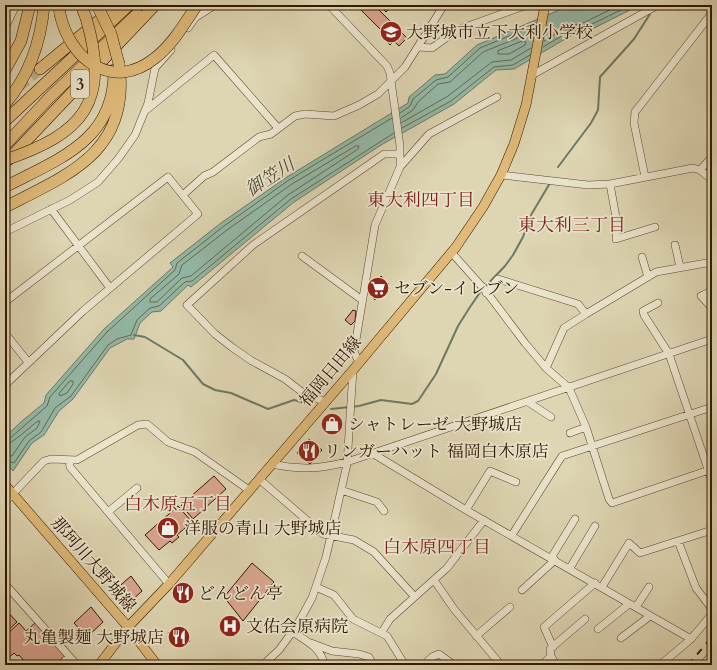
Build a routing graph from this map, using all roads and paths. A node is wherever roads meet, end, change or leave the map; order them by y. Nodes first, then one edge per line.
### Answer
1 (16, 5) edge
2 (30, 5) edge
3 (44, 5) edge
4 (81, 5) edge
5 (97, 5) edge
6 (118, 5) edge
7 (129, 5) edge
8 (146, 5) edge
9 (155, 5) edge
10 (197, 5) edge
11 (215, 5) edge
12 (329, 5) edge
13 (444, 5) edge
14 (526, 5) edge
15 (545, 5) edge
16 (658, 5) edge
17 (709, 5) edge
18 (712, 7) edge
19 (60, 10) edge
20 (712, 13) edge
21 (5, 28) edge
22 (419, 47) junction
23 (116, 65) junction
24 (40, 69) tunnel mouth
25 (5, 70) edge
26 (533, 72) junction
27 (392, 83) junction
28 (497, 97) dead end
29 (5, 104) edge
30 (145, 111) junction
31 (5, 121) edge
32 (278, 128) junction
33 (5, 145) edge
34 (400, 150) junction
35 (712, 157) edge
36 (5, 161) edge
37 (400, 167) junction
38 (700, 170) junction
39 (501, 175) junction
40 (644, 177) junction
41 (712, 180) edge
42 (610, 184) junction
43 (5, 187) edge
44 (183, 195) junction
45 (5, 207) edge
46 (51, 210) junction
47 (655, 228) dead end
48 (5, 232) edge
49 (675, 245) dead end
50 (78, 246) junction
51 (451, 252) junction
52 (302, 256) dead end
53 (642, 257) dead end
54 (712, 262) edge
55 (680, 267) junction
56 (648, 277) junction
57 (110, 288) junction
58 (484, 290) junction
59 (712, 291) edge
60 (362, 300) junction
61 (5, 302) edge
62 (658, 303) dead end
63 (712, 308) edge
64 (586, 314) junction
65 (5, 333) edge
66 (712, 339) edge
67 (669, 354) junction
68 (28, 362) junction
69 (359, 362) junction
70 (546, 368) junction
71 (353, 370) junction
72 (5, 385) edge
73 (569, 388) junction
74 (325, 402) junction
75 (528, 402) junction
76 (712, 407) edge
77 (690, 415) junction
78 (551, 417) dead end
79 (586, 428) junction
80 (570, 433) dead end
81 (593, 447) junction
82 (372, 453) junction
83 (69, 460) junction
84 (347, 462) junction
85 (272, 464) junction
86 (710, 469) edge
87 (259, 479) junction
88 (712, 481) edge
89 (516, 482) dead end
90 (136, 488) dead end
91 (9, 490) edge
92 (249, 490) junction
93 (341, 490) junction
94 (5, 502) edge
95 (466, 510) junction
96 (384, 511) dead end
97 (108, 512) junction
98 (575, 519) dead end
99 (484, 520) junction
100 (595, 526) dead end
101 (712, 530) edge
102 (331, 535) junction
103 (512, 536) junction
104 (678, 540) junction
105 (553, 559) junction
106 (570, 568) junction
107 (434, 580) junction
108 (595, 583) junction
109 (5, 584) edge
110 (169, 584) junction
111 (316, 587) junction
112 (602, 587) junction
113 (649, 587) dead end
114 (522, 590) dead end
115 (414, 596) junction
116 (633, 606) junction
117 (510, 607) dead end
118 (712, 609) edge
119 (712, 614) edge
120 (650, 616) junction
121 (585, 619) dead end
122 (128, 626) junction
123 (598, 629) dead end
124 (293, 632) junction
125 (382, 632) junction
126 (476, 636) junction
127 (621, 638) dead end
128 (691, 640) junction
129 (311, 643) junction
130 (553, 647) junction
131 (712, 655) edge
132 (551, 656) junction
133 (69, 657) junction
134 (704, 664) edge
135 (60, 665) edge
136 (77, 665) edge
137 (99, 665) edge
138 (157, 665) edge
139 (264, 665) edge
140 (324, 665) edge
141 (373, 665) edge
142 (404, 665) edge
143 (424, 665) edge
144 (454, 665) edge
145 (501, 665) edge
146 (542, 665) edge
147 (556, 665) edge
148 (660, 665) edge

1 - 21 street
2 - 25 highway
3 - 29 highway
4 - 36 highway, bridge
5 - 23 highway, bridge
6 - 24 highway, 3
7 - 31 highway
8 - 33 highway
9 - 36 highway, 3
10 - 19 highway, bridge
11 - 30 street
12 - 27 street
13 - 22 street
14 - 22 street
15 - 26 main road, 福岡日田線
16 - 26 street
17 - 18 street
20 - 40 street
22 - 27 street
23 - 43 highway
23 - 45 highway
26 - 39 main road, 福岡日田線
27 - 32 street
27 - 34 street
28 - 37 street
30 - 32 street
30 - 46 street
32 - 44 street
34 - 37 street
34 - 74 street
35 - 38 street
37 - 60 street
38 - 40 street
38 - 41 street
39 - 42 street
39 - 51 main road, 福岡日田線
40 - 42 street
42 - 47 street
44 - 50 street
44 - 57 street
46 - 48 street
46 - 50 street
49 - 55 street
50 - 57 street
50 - 61 street
51 - 58 street
51 - 69 main road, 福岡日田線
52 - 60 street
53 - 56 street
54 - 55 street
55 - 56 street
56 - 64 street
57 - 68 street
58 - 64 street
58 - 70 street
59 - 63 street
60 - 69 street
62 - 67 street
64 - 70 street
65 - 68 street
66 - 67 street
67 - 73 street
67 - 77 street
68 - 72 street
69 - 71 main road, 福岡日田線
70 - 73 street
71 - 74 main road, 福岡日田線
71 - 84 street
73 - 75 street
73 - 79 street
74 - 85 main road, 福岡日田線
75 - 78 street
75 - 82 street
76 - 77 street
77 - 81 street
77 - 86 street
79 - 80 street
79 - 81 street
81 - 86 street
81 - 103 street
82 - 84 street
82 - 95 street
83 - 91 street
83 - 92 street
83 - 97 street
84 - 85 street
84 - 93 street
85 - 87 main road, 福岡日田線
86 - 88 street
87 - 92 main road, 福岡日田線
87 - 102 street
89 - 95 street
90 - 97 street
91 - 94 street
91 - 122 main road, 那珂川大野城線
92 - 110 main road, 福岡日田線
93 - 96 street
93 - 102 street
95 - 99 street
97 - 110 street
98 - 105 street
99 - 103 street
99 - 107 street
100 - 106 street
101 - 104 street
102 - 111 street
102 - 115 street
103 - 105 street
104 - 112 street
104 - 118 street
105 - 106 street
105 - 114 street
106 - 108 street
107 - 115 street
107 - 126 street
108 - 112 street
108 - 130 street
109 - 133 street
110 - 122 main road, 福岡日田線
111 - 124 street
111 - 125 street
112 - 116 street
113 - 116 street
115 - 125 street
116 - 120 street
116 - 123 street
117 - 126 street
119 - 128 street
120 - 127 street
120 - 128 street
121 - 130 street
122 - 137 main road, 福岡日田線
122 - 138 main road, 那珂川大野城線
124 - 129 street
124 - 139 street
125 - 142 street
126 - 145 street
128 - 148 street
129 - 140 street
129 - 141 street
130 - 132 street
131 - 134 street
132 - 146 street
132 - 147 street
133 - 135 street
133 - 136 street
143 - 144 street

